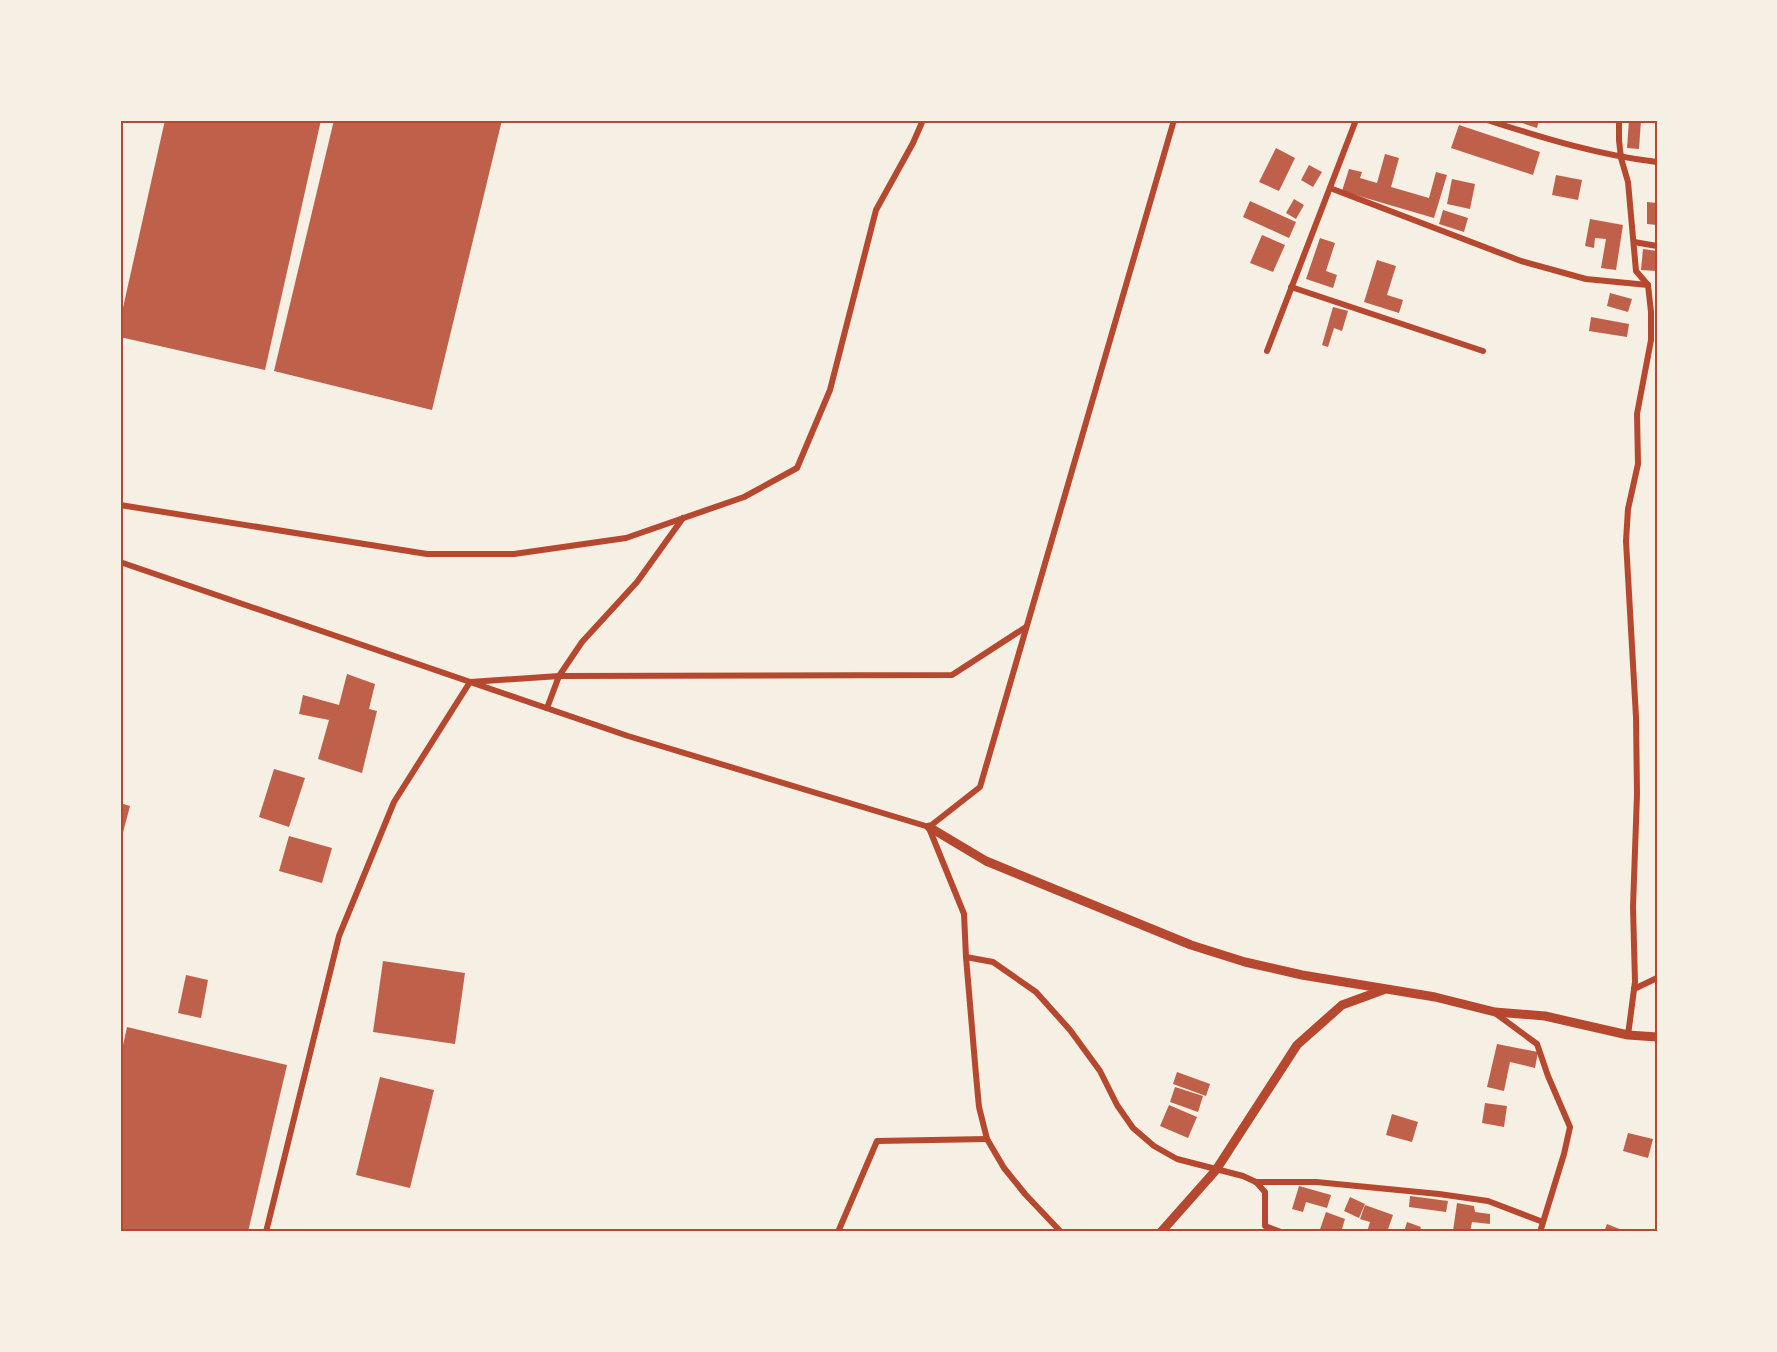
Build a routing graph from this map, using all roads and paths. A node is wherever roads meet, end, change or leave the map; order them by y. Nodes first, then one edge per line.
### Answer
1 (923, 120) edge
2 (1174, 120) edge
3 (1356, 120) edge
4 (1486, 120) edge
5 (1619, 120) edge
6 (1621, 158) junction
7 (1657, 162) edge
8 (1330, 188) junction
9 (1634, 242) junction
10 (1657, 246) edge
11 (1648, 285) junction
12 (1292, 287) junction
13 (1267, 351) dead end
14 (1484, 351) dead end
15 (120, 505) edge
16 (683, 518) junction
17 (120, 562) edge
18 (1027, 626) junction
19 (558, 676) junction
20 (470, 682) junction
21 (547, 708) junction
22 (929, 827) junction
23 (966, 957) junction
24 (1657, 978) edge
25 (1634, 988) junction
26 (1386, 989) junction
27 (1495, 1012) junction
28 (1628, 1035) junction
29 (1657, 1037) edge
30 (987, 1139) junction
31 (1216, 1170) junction
32 (1256, 1182) junction
33 (1543, 1222) junction
34 (266, 1232) edge
35 (838, 1232) edge
36 (1061, 1232) edge
37 (1161, 1232) edge
38 (1281, 1232) edge
39 (1540, 1232) edge

1 - 16 street
2 - 18 street
3 - 8 street
4 - 6 street
5 - 6 street
6 - 7 street
6 - 9 street
8 - 11 street
8 - 12 street
9 - 10 street
9 - 11 street
11 - 25 street
12 - 13 street
12 - 14 street
15 - 16 street
16 - 19 street
17 - 20 street
18 - 19 street
18 - 22 street
19 - 20 street
19 - 21 street
20 - 21 street
20 - 34 street
21 - 22 street
22 - 23 street
22 - 26 street
23 - 30 street
23 - 31 street
24 - 25 street
25 - 28 street
26 - 27 street
26 - 31 street
27 - 28 street
27 - 33 street
28 - 29 street
30 - 35 street
30 - 36 street
31 - 32 street
31 - 37 street
32 - 33 street
32 - 38 street
33 - 39 street

